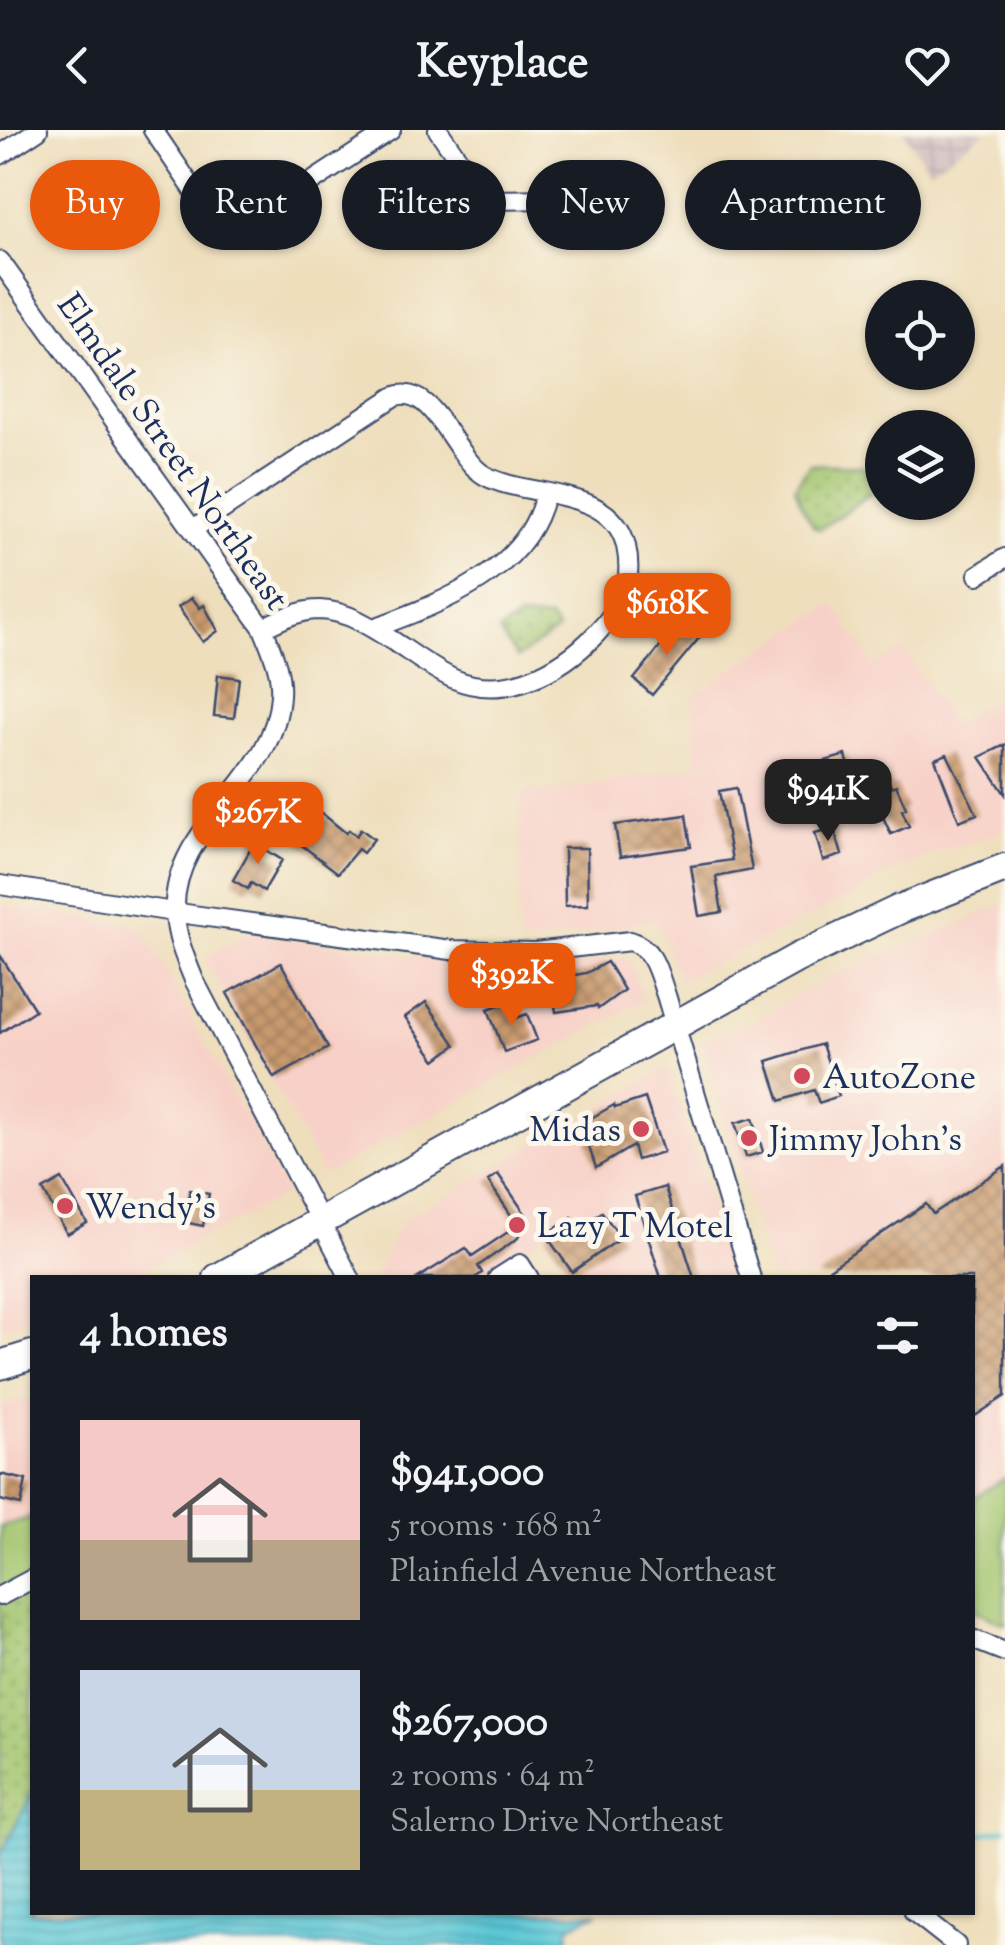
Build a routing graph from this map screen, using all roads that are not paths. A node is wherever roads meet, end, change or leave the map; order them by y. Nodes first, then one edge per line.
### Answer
1 (38, 130) edge
2 (153, 130) edge
3 (391, 130) edge
4 (438, 130) edge
5 (0, 155) edge
6 (526, 199) edge
7 (0, 261) edge
8 (545, 494) junction
9 (193, 529) junction
10 (1005, 558) edge
11 (978, 576) dead end
12 (263, 628) junction
13 (374, 628) junction
14 (1005, 868) edge
15 (0, 884) edge
16 (175, 912) junction
17 (675, 1024) junction
18 (321, 1221) junction
19 (223, 1275) edge
20 (348, 1275) edge
21 (750, 1275) edge
22 (30, 1357) edge
23 (0, 1365) edge
24 (30, 1581) edge
25 (0, 1596) edge
26 (975, 1640) edge
27 (1005, 1652) edge
28 (918, 1915) edge
29 (956, 1945) edge

1 - 5 street
2 - 3 street
4 - 6 street
7 - 9 street, Elmdale Street Northeast
8 - 9 street
8 - 13 street
8 - 13 street
9 - 12 street, Elmdale Street Northeast
10 - 11 street
12 - 13 street
12 - 16 street, Elmdale Street Northeast
14 - 17 main road
15 - 16 street
16 - 17 street
16 - 18 street, Elmdale Street Northeast
17 - 18 main road
17 - 21 street
18 - 19 main road
18 - 20 street, Elmdale Street Northeast
22 - 23 main road
24 - 25 street
26 - 27 street
28 - 29 street

